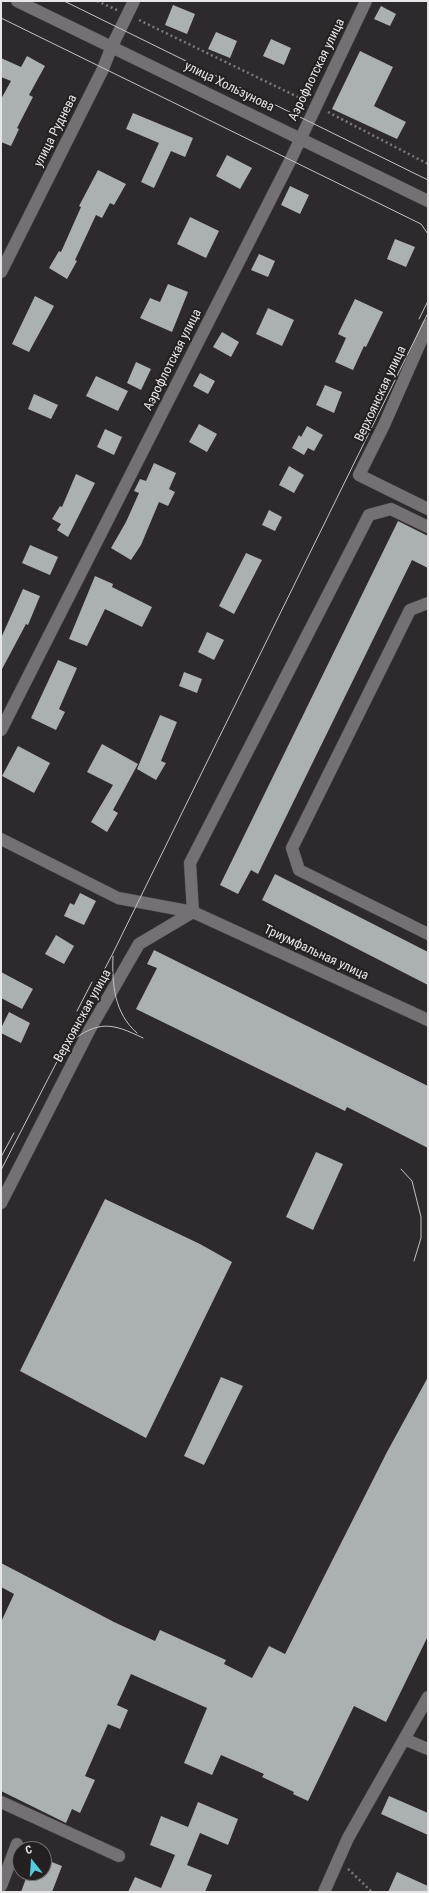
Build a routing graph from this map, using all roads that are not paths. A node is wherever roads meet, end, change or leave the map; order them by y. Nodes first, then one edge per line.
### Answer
1 (17, 1) edge
2 (134, 1) edge
3 (366, 1) edge
4 (112, 46) junction
5 (300, 137) junction
6 (428, 200) edge
7 (1, 272) edge
8 (428, 325) edge
9 (428, 509) edge
10 (428, 527) edge
11 (428, 603) edge
12 (1, 730) edge
13 (1, 839) edge
14 (193, 912) junction
15 (428, 934) edge
16 (428, 1020) edge
17 (1, 1203) edge
18 (428, 1697) edge
19 (404, 1739) junction
20 (428, 1749) edge
21 (1, 1802) edge
22 (119, 1856) dead end
23 (12, 1857) edge
24 (1, 1886) edge
25 (324, 1892) edge

1 - 4 street, улица Хользунова
2 - 4 street, улица Руднева
3 - 5 street, Аэрофлотская улица
4 - 5 street, улица Хользунова
4 - 7 street, улица Руднева
5 - 6 street, улица Хользунова
5 - 12 street, Аэрофлотская улица
8 - 9 street, Верхоянская улица
10 - 14 street
11 - 15 street
13 - 14 street, Триумфальная улица
14 - 16 street, Триумфальная улица
14 - 17 street, Верхоянская улица
18 - 19 street
19 - 20 street
19 - 25 street
21 - 22 street
23 - 24 street

